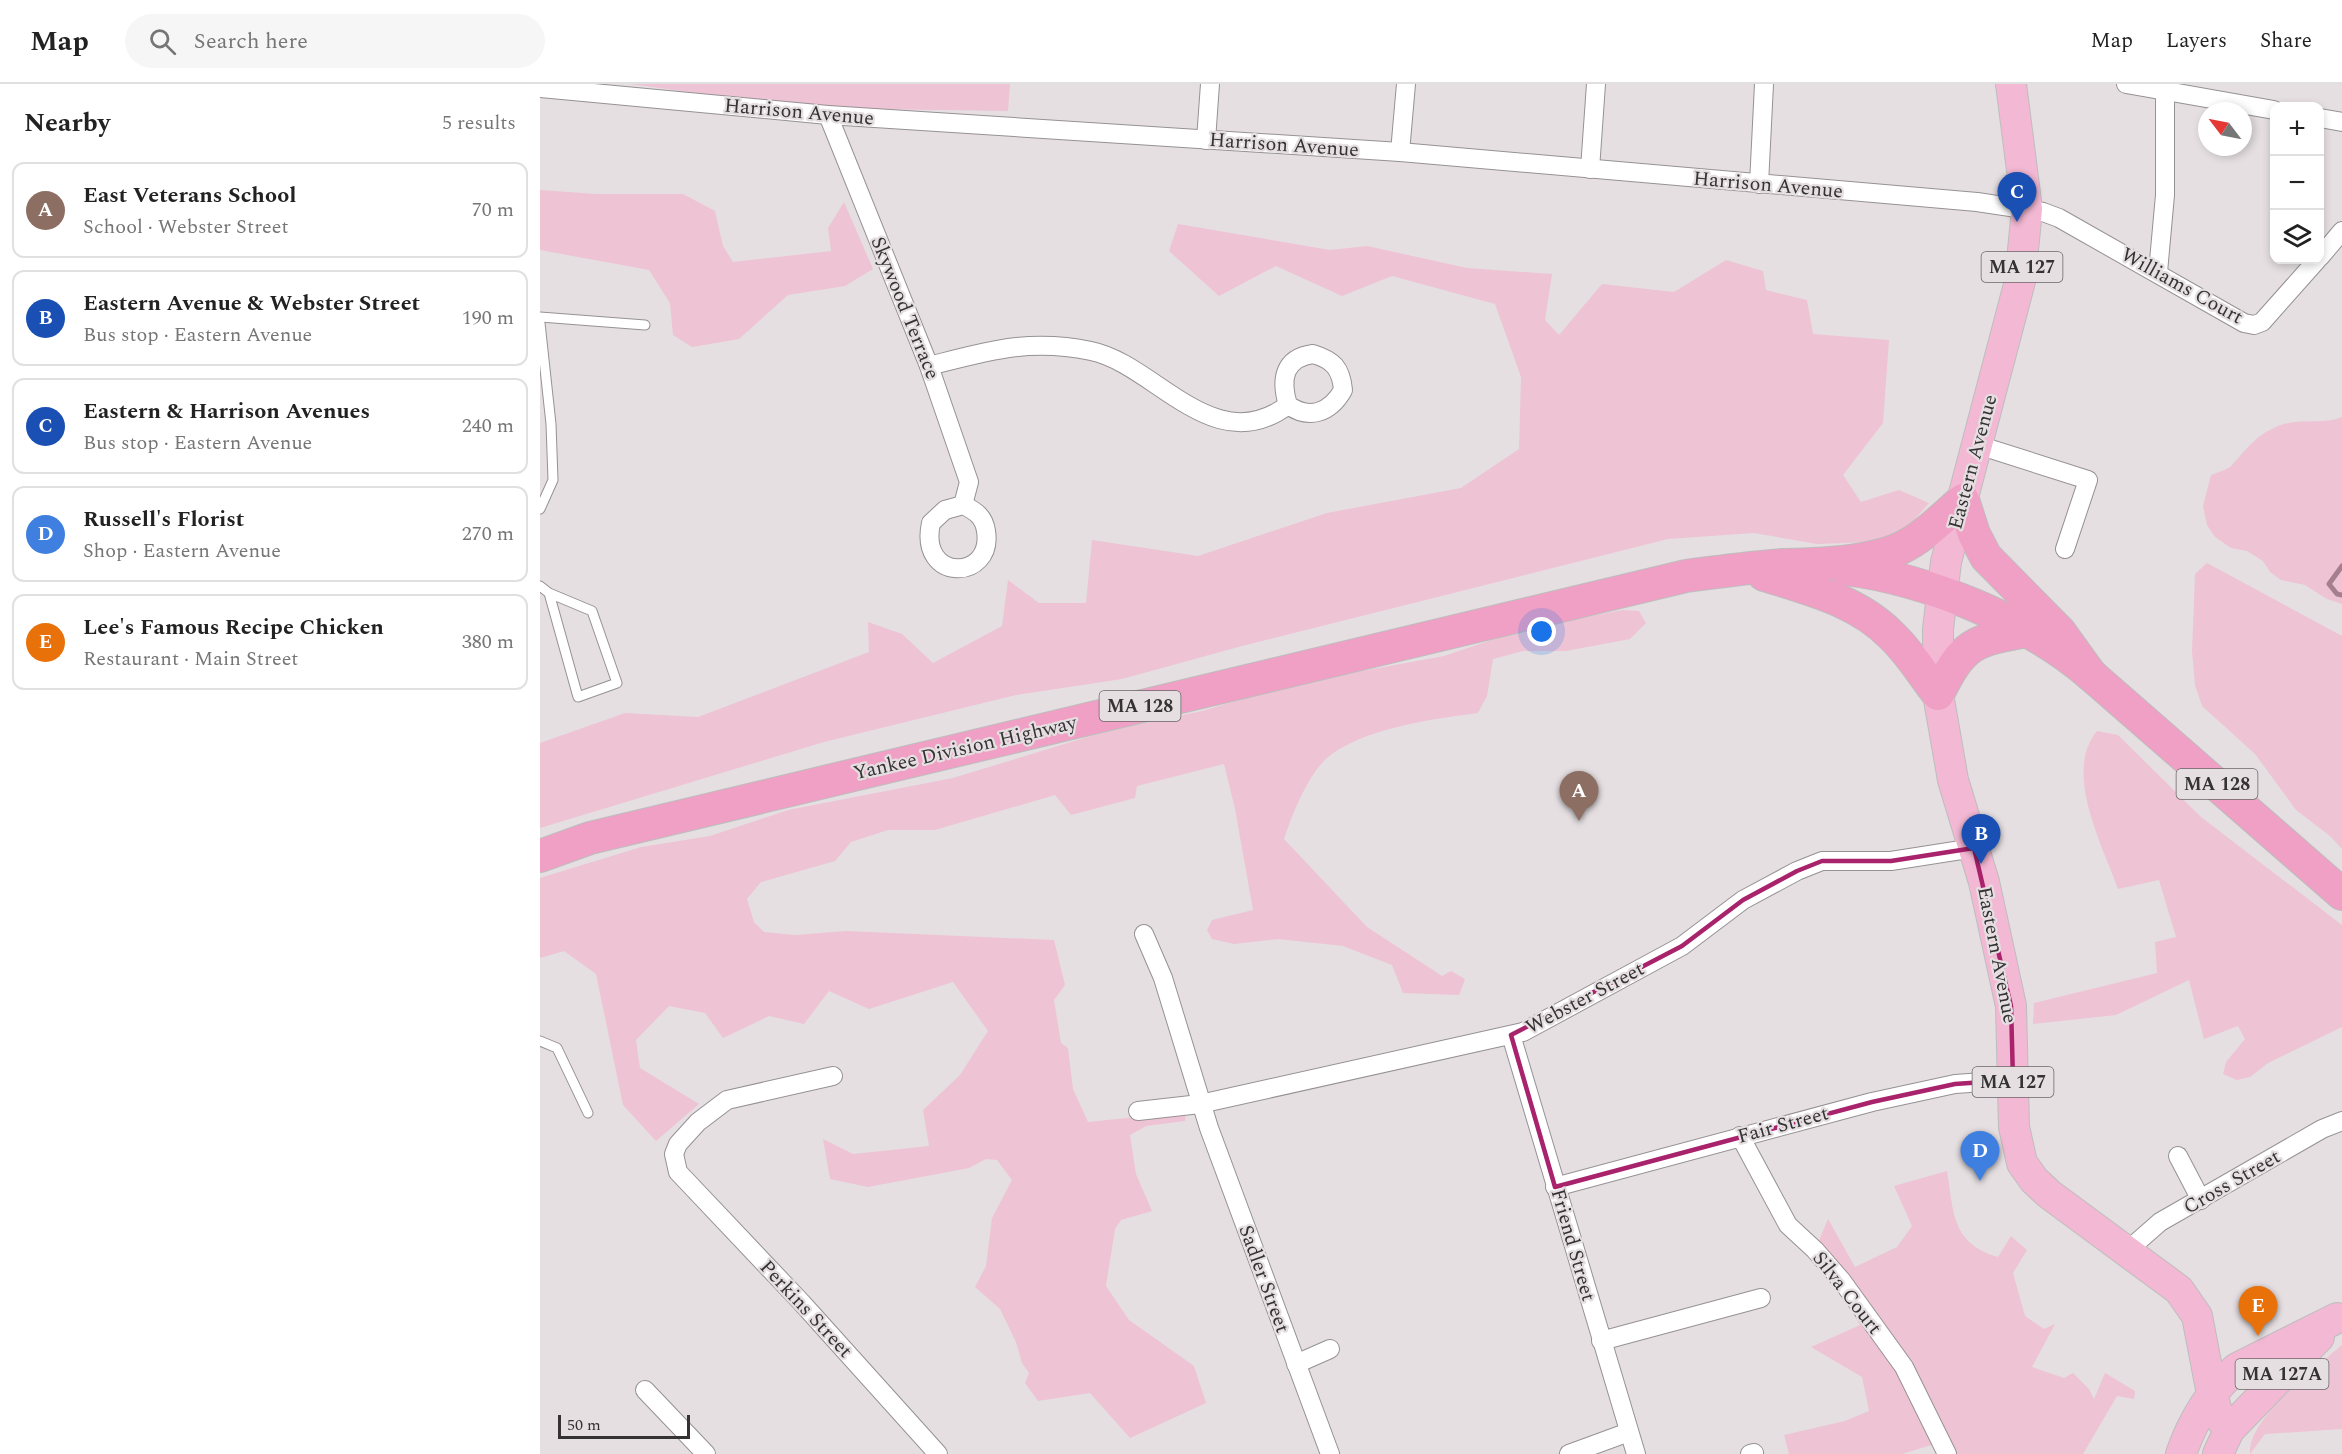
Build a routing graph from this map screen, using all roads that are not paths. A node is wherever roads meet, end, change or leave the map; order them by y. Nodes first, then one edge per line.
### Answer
1 (1210, 84) edge
2 (1406, 84) edge
3 (1596, 84) edge
4 (1764, 84) edge
5 (2011, 84) edge
6 (2126, 84) edge
7 (540, 88) edge
8 (2165, 91) junction
9 (2270, 109) edge
10 (828, 115) junction
11 (2324, 119) edge
12 (2342, 122) edge
13 (1206, 140) junction
14 (1400, 152) junction
15 (1590, 169) junction
16 (1759, 184) junction
17 (2028, 209) junction
18 (2342, 231) edge
19 (2324, 251) edge
20 (2313, 264) edge
21 (2158, 272) junction
22 (540, 317) edge
23 (540, 322) edge
24 (645, 325) dead end
25 (929, 366) junction
26 (1288, 405) dead end
27 (1978, 445) junction
28 (1963, 500) junction
29 (963, 504) dead end
30 (540, 509) edge
31 (2065, 549) dead end
32 (1809, 566) junction
33 (1743, 569) junction
34 (540, 586) edge
35 (549, 593) junction
36 (1941, 593) junction
37 (2028, 631) junction
38 (2091, 675) junction
39 (1938, 694) junction
40 (1974, 848) junction
41 (540, 856) edge
42 (2342, 894) edge
43 (1144, 934) dead end
44 (1511, 1035) junction
45 (540, 1041) edge
46 (834, 1076) dead end
47 (2013, 1080) junction
48 (1200, 1104) junction
49 (1138, 1111) dead end
50 (588, 1113) dead end
51 (2342, 1121) edge
52 (1740, 1136) junction
53 (2178, 1156) dead end
54 (1556, 1187) junction
55 (2201, 1200) junction
56 (2127, 1251) junction
57 (1761, 1298) dead end
58 (2339, 1316) edge
59 (1601, 1341) junction
60 (1330, 1349) dead end
61 (1296, 1364) junction
62 (645, 1390) dead end
63 (2212, 1394) junction
64 (1629, 1432) junction
65 (2223, 1442) edge
66 (705, 1454) edge
67 (938, 1454) edge
68 (1330, 1454) edge
69 (1569, 1454) edge
70 (1636, 1454) edge
71 (1947, 1454) edge
72 (2181, 1454) edge

1 - 13 street
2 - 14 street
3 - 15 street
4 - 16 street
5 - 17 main road, Eastern Avenue / MA 127
6 - 8 street
7 - 10 street, Harrison Avenue
8 - 9 street
8 - 21 street
10 - 13 street, Harrison Avenue
10 - 25 street, Skywood Terrace
11 - 12 street
13 - 14 street, Harrison Avenue
14 - 15 street, Harrison Avenue
15 - 16 street, Harrison Avenue
16 - 17 street, Harrison Avenue
17 - 21 street, Williams Court
17 - 27 main road, Eastern Avenue / MA 127
18 - 19 street, Williams Court
20 - 21 street, Williams Court
22 - 24 lane
23 - 30 lane
25 - 26 street
25 - 29 street, Skywood Terrace
27 - 28 main road, Eastern Avenue / MA 127
27 - 31 street
28 - 32 highway
28 - 36 main road, Eastern Avenue / MA 127
28 - 38 highway
32 - 33 highway, MA 128
32 - 36 highway, MA 128
33 - 39 highway
33 - 41 highway, Yankee Division Highway / MA 128
34 - 35 lane
35 - 35 lane
36 - 37 highway, MA 128
36 - 39 main road, Eastern Avenue / MA 127
37 - 38 highway, MA 128
37 - 39 highway
38 - 42 highway, MA 128
39 - 40 main road, Eastern Avenue / MA 127
40 - 44 street, Webster Street
40 - 47 main road, Eastern Avenue / MA 127
43 - 48 street, Sadler Street
44 - 48 street, Webster Street
44 - 54 street, Friend Street
45 - 50 lane
46 - 67 street, Perkins Street
47 - 52 street, Fair Street
47 - 56 main road, Eastern Avenue / MA 127
48 - 49 street, Webster Street
48 - 61 street, Sadler Street
51 - 55 street, Cross Street
52 - 54 street, Fair Street
52 - 71 street, Silva Court
53 - 55 street
54 - 59 street, Friend Street
55 - 56 street, Cross Street
56 - 63 main road, Eastern Avenue / MA 127
57 - 59 street
58 - 63 main road, MA 127A
58 - 65 main road, MA 127A
59 - 64 street, Friend Street
60 - 61 street
61 - 68 street, Sadler Street
62 - 66 street
63 - 65 main road, Eastern Avenue / MA 127
63 - 72 main road
64 - 69 street
64 - 70 street, Friend Street

